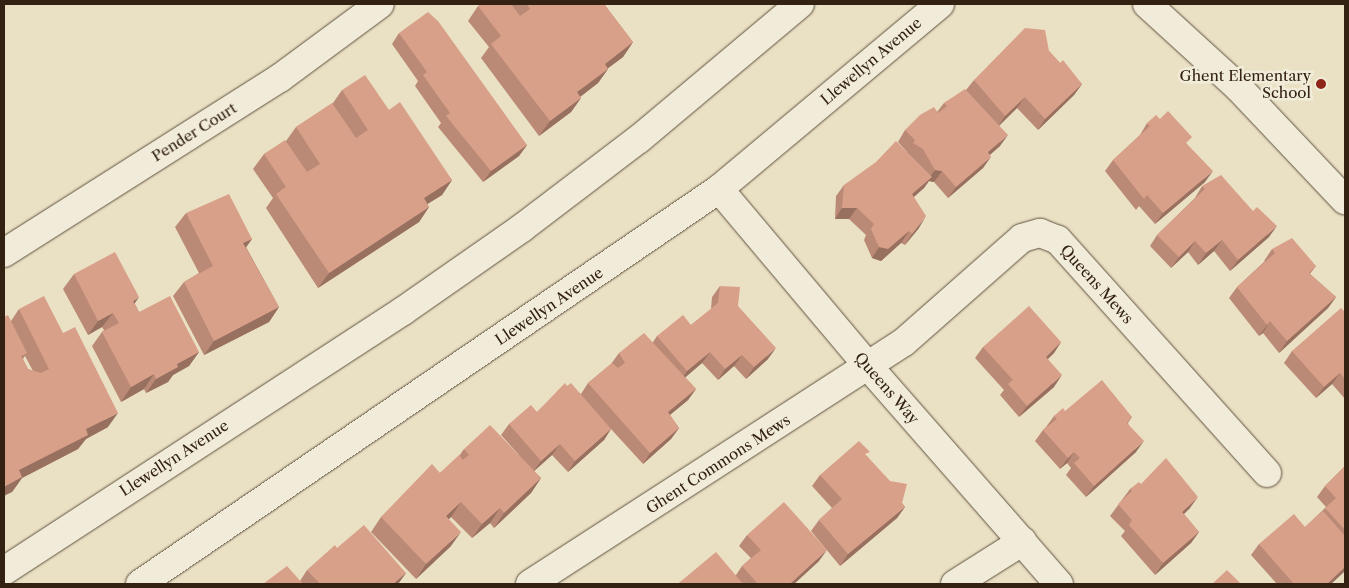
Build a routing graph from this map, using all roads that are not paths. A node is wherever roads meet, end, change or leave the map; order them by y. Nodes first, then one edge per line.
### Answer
1 (380, 4) edge
2 (800, 4) edge
3 (940, 4) edge
4 (1148, 4) edge
5 (719, 189) junction
6 (1345, 200) edge
7 (4, 254) edge
8 (904, 342) joint
9 (868, 366) junction
10 (1267, 473) dead end
11 (1023, 541) junction
12 (4, 571) edge
13 (140, 584) edge
14 (530, 584) edge
15 (955, 584) edge
16 (1059, 584) edge

1 - 7 street, Pender Court
2 - 12 street, Llewellyn Avenue
3 - 5 street, Llewellyn Avenue
4 - 6 street
5 - 9 street, Queens Way
5 - 13 street, Llewellyn Avenue
8 - 9 street, Ghent Commons Mews
8 - 10 street, Queens Mews
9 - 11 street, Queens Way
9 - 14 street, Ghent Commons Mews
11 - 15 street
11 - 16 street, Queens Way

